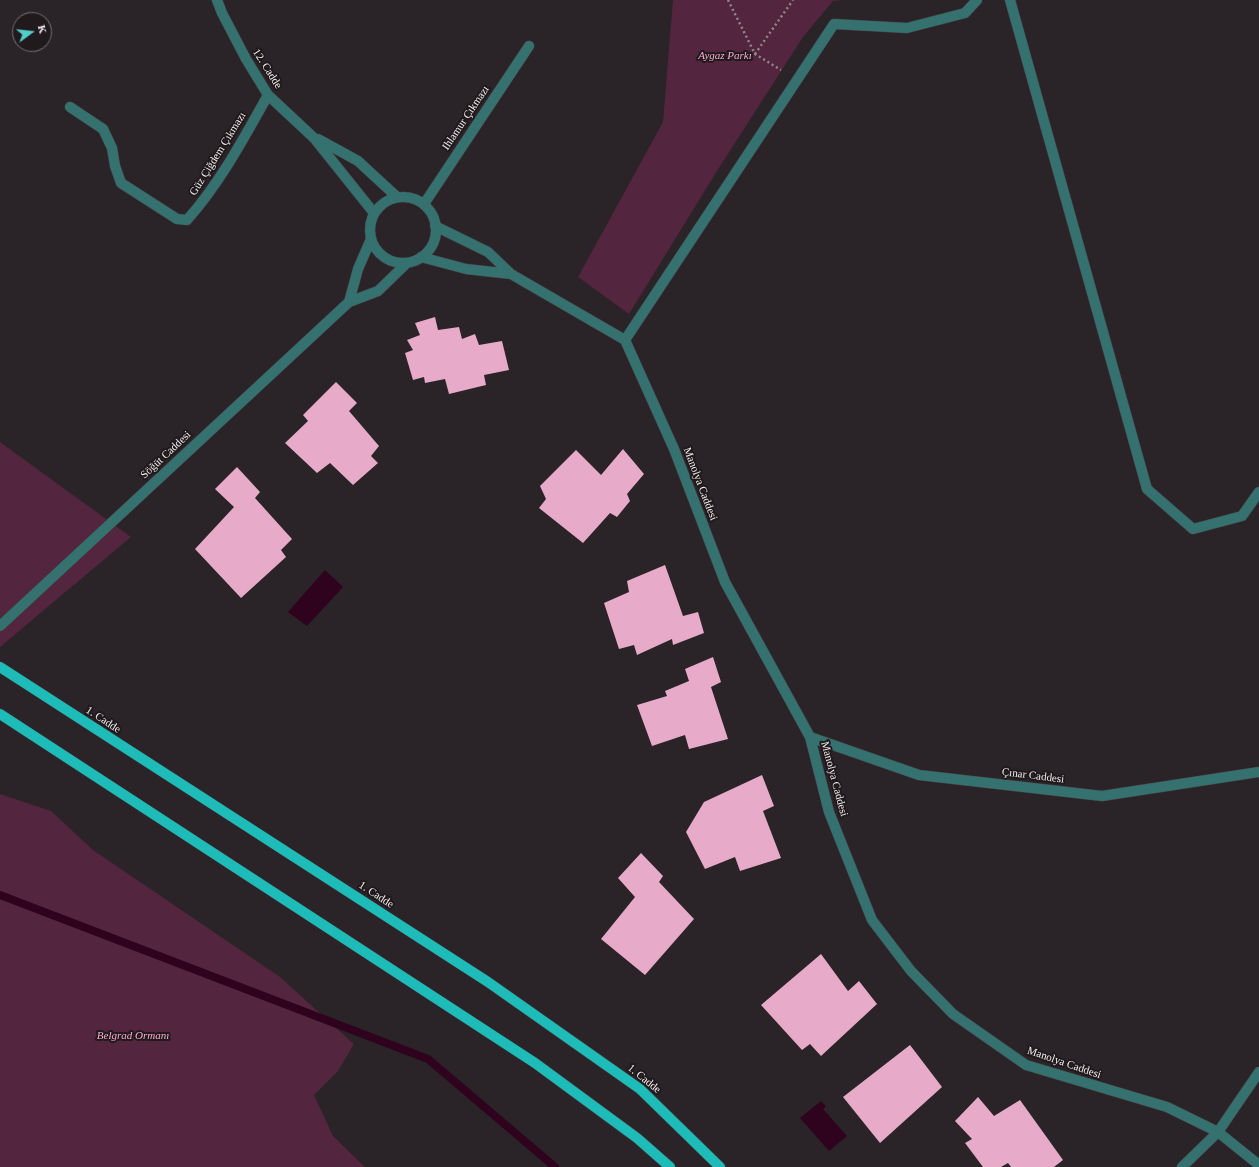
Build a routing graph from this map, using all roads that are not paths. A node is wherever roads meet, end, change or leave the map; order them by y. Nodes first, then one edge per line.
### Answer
1 (217, 0) edge
2 (976, 0) edge
3 (1010, 0) edge
4 (529, 46) dead end
5 (268, 95) junction
6 (70, 107) dead end
7 (314, 138) junction
8 (396, 197) junction
9 (424, 204) junction
10 (374, 213) junction
11 (436, 226) junction
12 (371, 239) junction
13 (421, 257) junction
14 (407, 263) junction
15 (511, 274) junction
16 (349, 302) junction
17 (625, 340) junction
18 (1259, 492) edge
19 (0, 626) edge
20 (0, 668) edge
21 (0, 714) edge
22 (810, 737) junction
23 (1259, 772) edge
24 (1259, 1072) edge
25 (1218, 1132) junction
26 (1259, 1165) edge
27 (670, 1167) edge
28 (720, 1167) edge
29 (1182, 1167) edge

1 - 5 street, 12. Cadde
2 - 17 street
3 - 18 street
4 - 9 street, Ihlamur Çıkmazı
5 - 6 street, Güz Çiğdem Çıkmazı
5 - 7 street, 12. Cadde
7 - 8 street
7 - 10 street
8 - 9 street
8 - 10 street
9 - 11 street
10 - 12 street
11 - 13 street
11 - 15 street
12 - 14 street
12 - 16 street
13 - 14 street
13 - 15 street
14 - 16 street
15 - 17 street
16 - 19 street, Söğüt Caddesi
17 - 22 street, Manolya Caddesi
20 - 28 main road, 1. Cadde
21 - 27 main road
22 - 23 street, Çınar Caddesi
22 - 25 street, Manolya Caddesi
24 - 25 street
25 - 26 street, Manolya Caddesi
25 - 29 street

